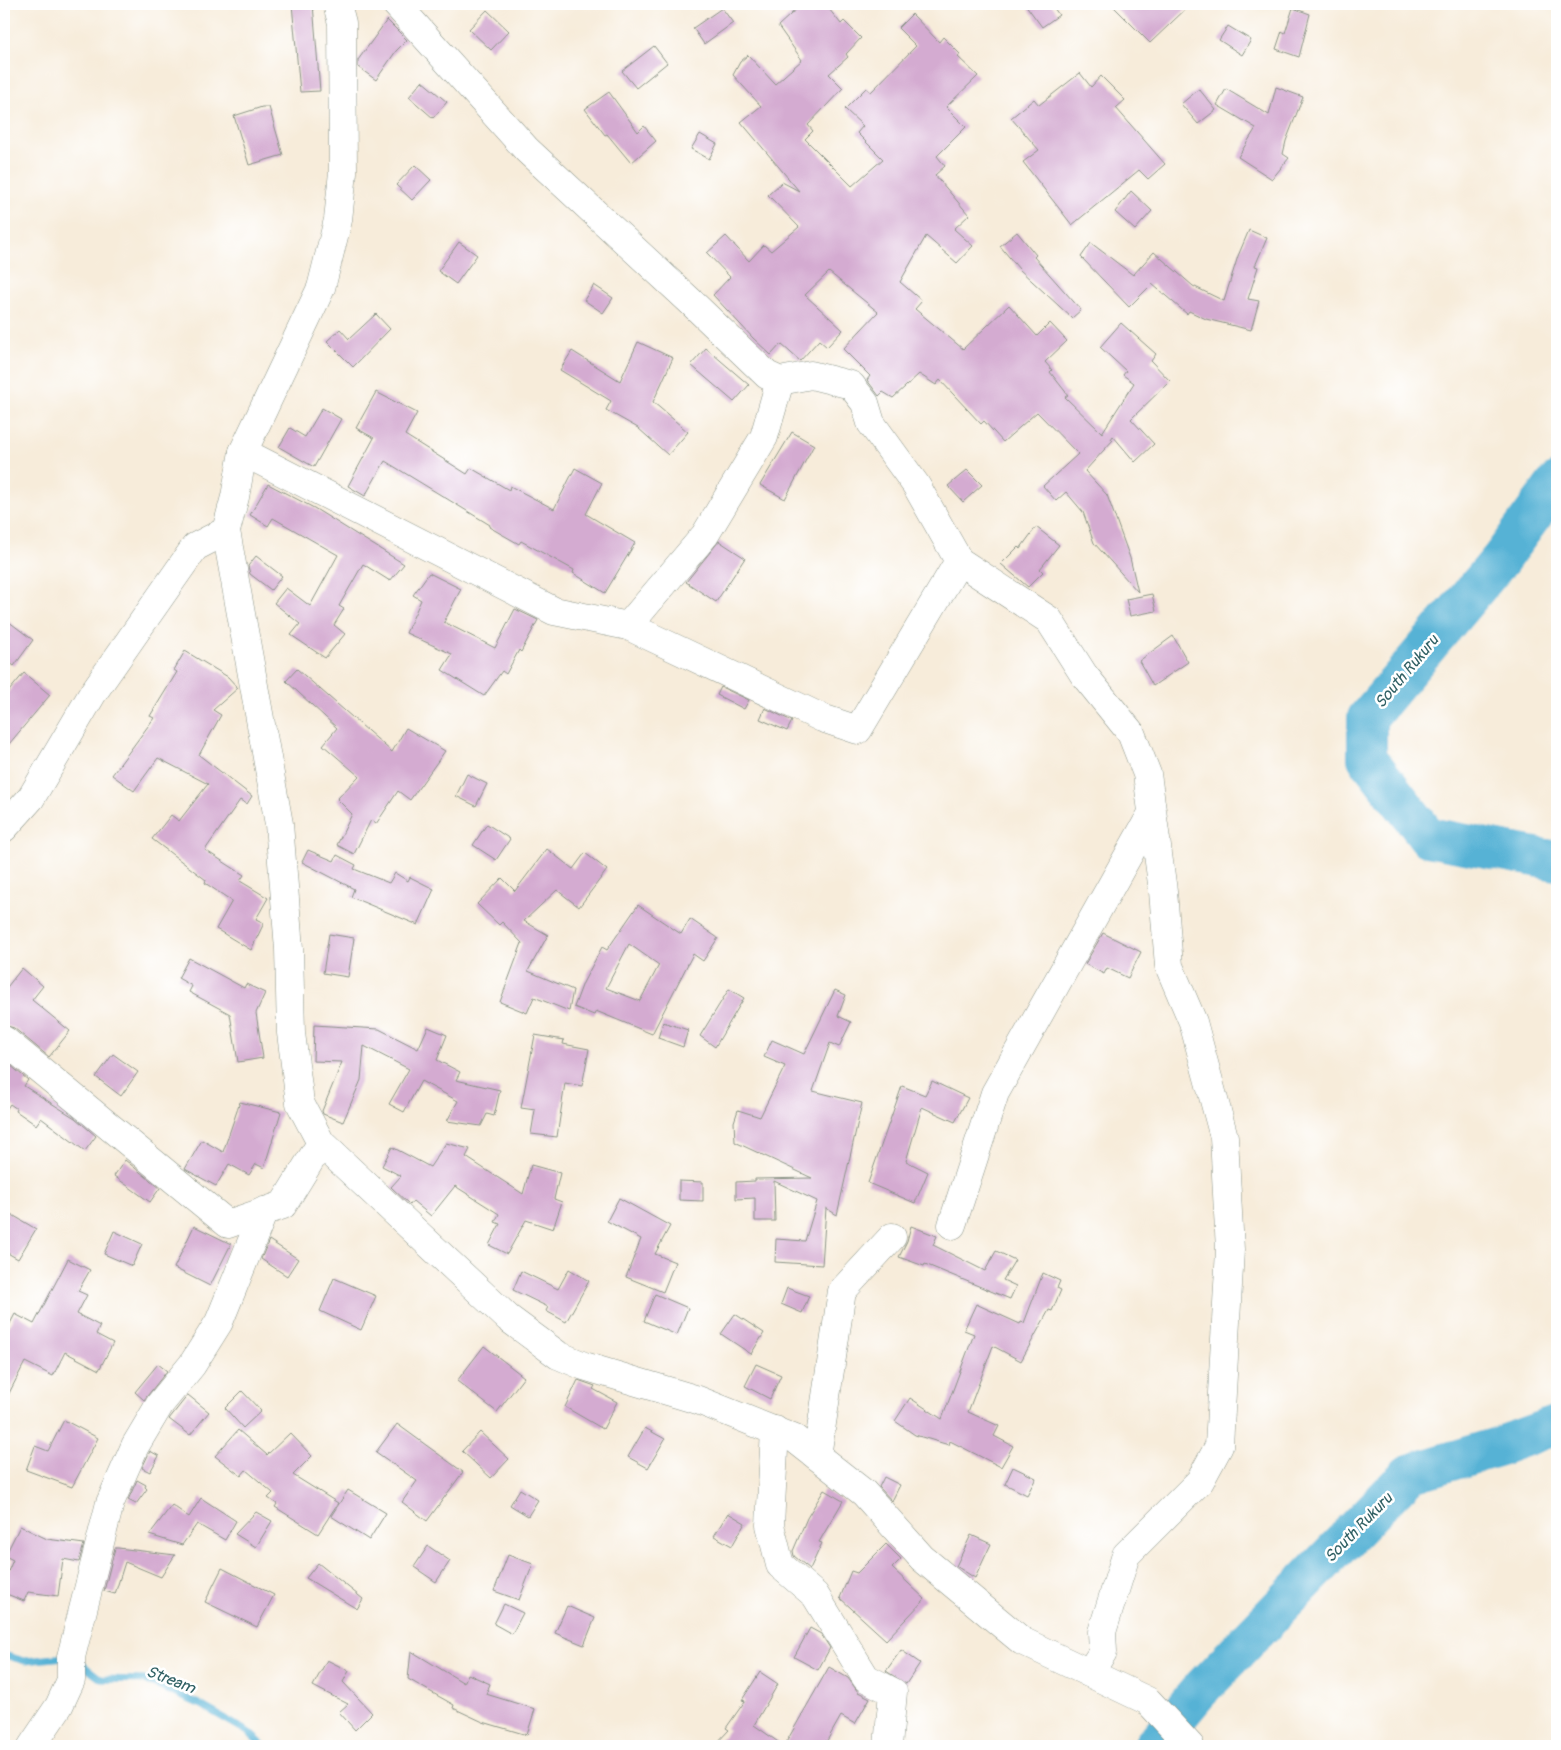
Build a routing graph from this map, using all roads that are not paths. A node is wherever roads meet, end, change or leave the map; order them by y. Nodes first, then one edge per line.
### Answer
1 (337, 4) edge
2 (396, 4) edge
3 (780, 381) junction
4 (243, 452) junction
5 (226, 531) junction
6 (959, 561) junction
7 (628, 626) junction
8 (1151, 815) junction
9 (4, 828) edge
10 (4, 1040) edge
11 (320, 1143) junction
12 (264, 1211) junction
13 (952, 1225) dead end
14 (892, 1237) dead end
15 (775, 1430) junction
16 (817, 1456) junction
17 (1089, 1673) junction
18 (32, 1746) edge
19 (888, 1746) edge
20 (1190, 1746) edge

1 - 4 street
2 - 3 street
3 - 6 street
3 - 7 street
4 - 5 street
4 - 7 street
5 - 9 street
5 - 11 street
6 - 7 street
6 - 8 street
8 - 13 street
8 - 17 street
10 - 12 street
11 - 12 street
11 - 15 street
12 - 18 street
14 - 16 street
15 - 16 street
15 - 19 street
16 - 17 street
17 - 20 street

